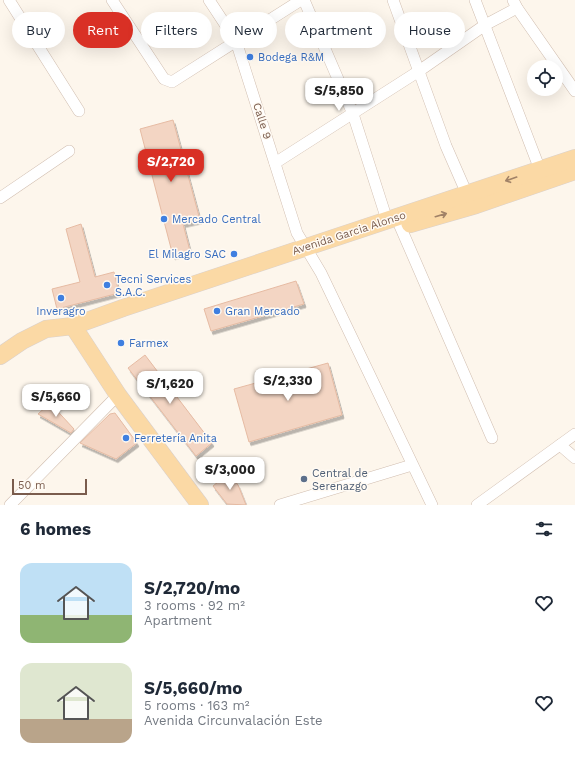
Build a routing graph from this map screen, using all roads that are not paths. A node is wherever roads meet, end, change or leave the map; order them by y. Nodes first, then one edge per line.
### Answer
1 (9, 0) edge
2 (112, 0) edge
3 (209, 0) edge
4 (303, 0) edge
5 (393, 0) edge
6 (475, 0) edge
7 (515, 4) edge
8 (277, 16) edge
9 (220, 17) edge
10 (485, 25) junction
11 (225, 48) edge
12 (238, 48) edge
13 (419, 71) junction
14 (575, 91) edge
15 (79, 111) dead end
16 (353, 114) junction
17 (69, 151) dead end
18 (575, 158) edge
19 (275, 163) junction
20 (575, 171) edge
21 (543, 175) junction
22 (0, 198) edge
23 (471, 199) junction
24 (394, 223) junction
25 (308, 252) junction
26 (73, 326) junction
27 (0, 356) edge
28 (118, 395) junction
29 (575, 434) edge
30 (492, 438) dead end
31 (560, 445) junction
32 (575, 458) edge
33 (412, 465) junction
34 (10, 505) edge
35 (200, 505) edge
36 (280, 505) edge
37 (432, 505) edge
38 (477, 505) edge

1 - 15 street
2 - 11 street
3 - 9 street, Calle 9
4 - 8 street
4 - 16 street
5 - 13 street
6 - 10 street
7 - 10 street
7 - 14 street
10 - 13 street
10 - 21 street
12 - 19 street, Calle 9
13 - 16 street
13 - 23 street
16 - 19 street
16 - 24 street
17 - 22 street
18 - 21 main road, Avenida Garcia Alonso
19 - 25 street, Calle 9
20 - 21 main road, Avenida Garcia Alonso
21 - 23 main road, Avenida Garcia Alonso
23 - 24 main road, Avenida Garcia Alonso
24 - 25 main road, Avenida Garcia Alonso
24 - 30 street
25 - 26 main road, Avenida Garcia Alonso
25 - 33 street, Calle 9
26 - 27 main road, Avenida Garcia Alonso
26 - 28 main road
28 - 34 street
28 - 35 main road
29 - 31 street
31 - 32 street
31 - 38 street
33 - 36 street
33 - 37 street, Calle 9

